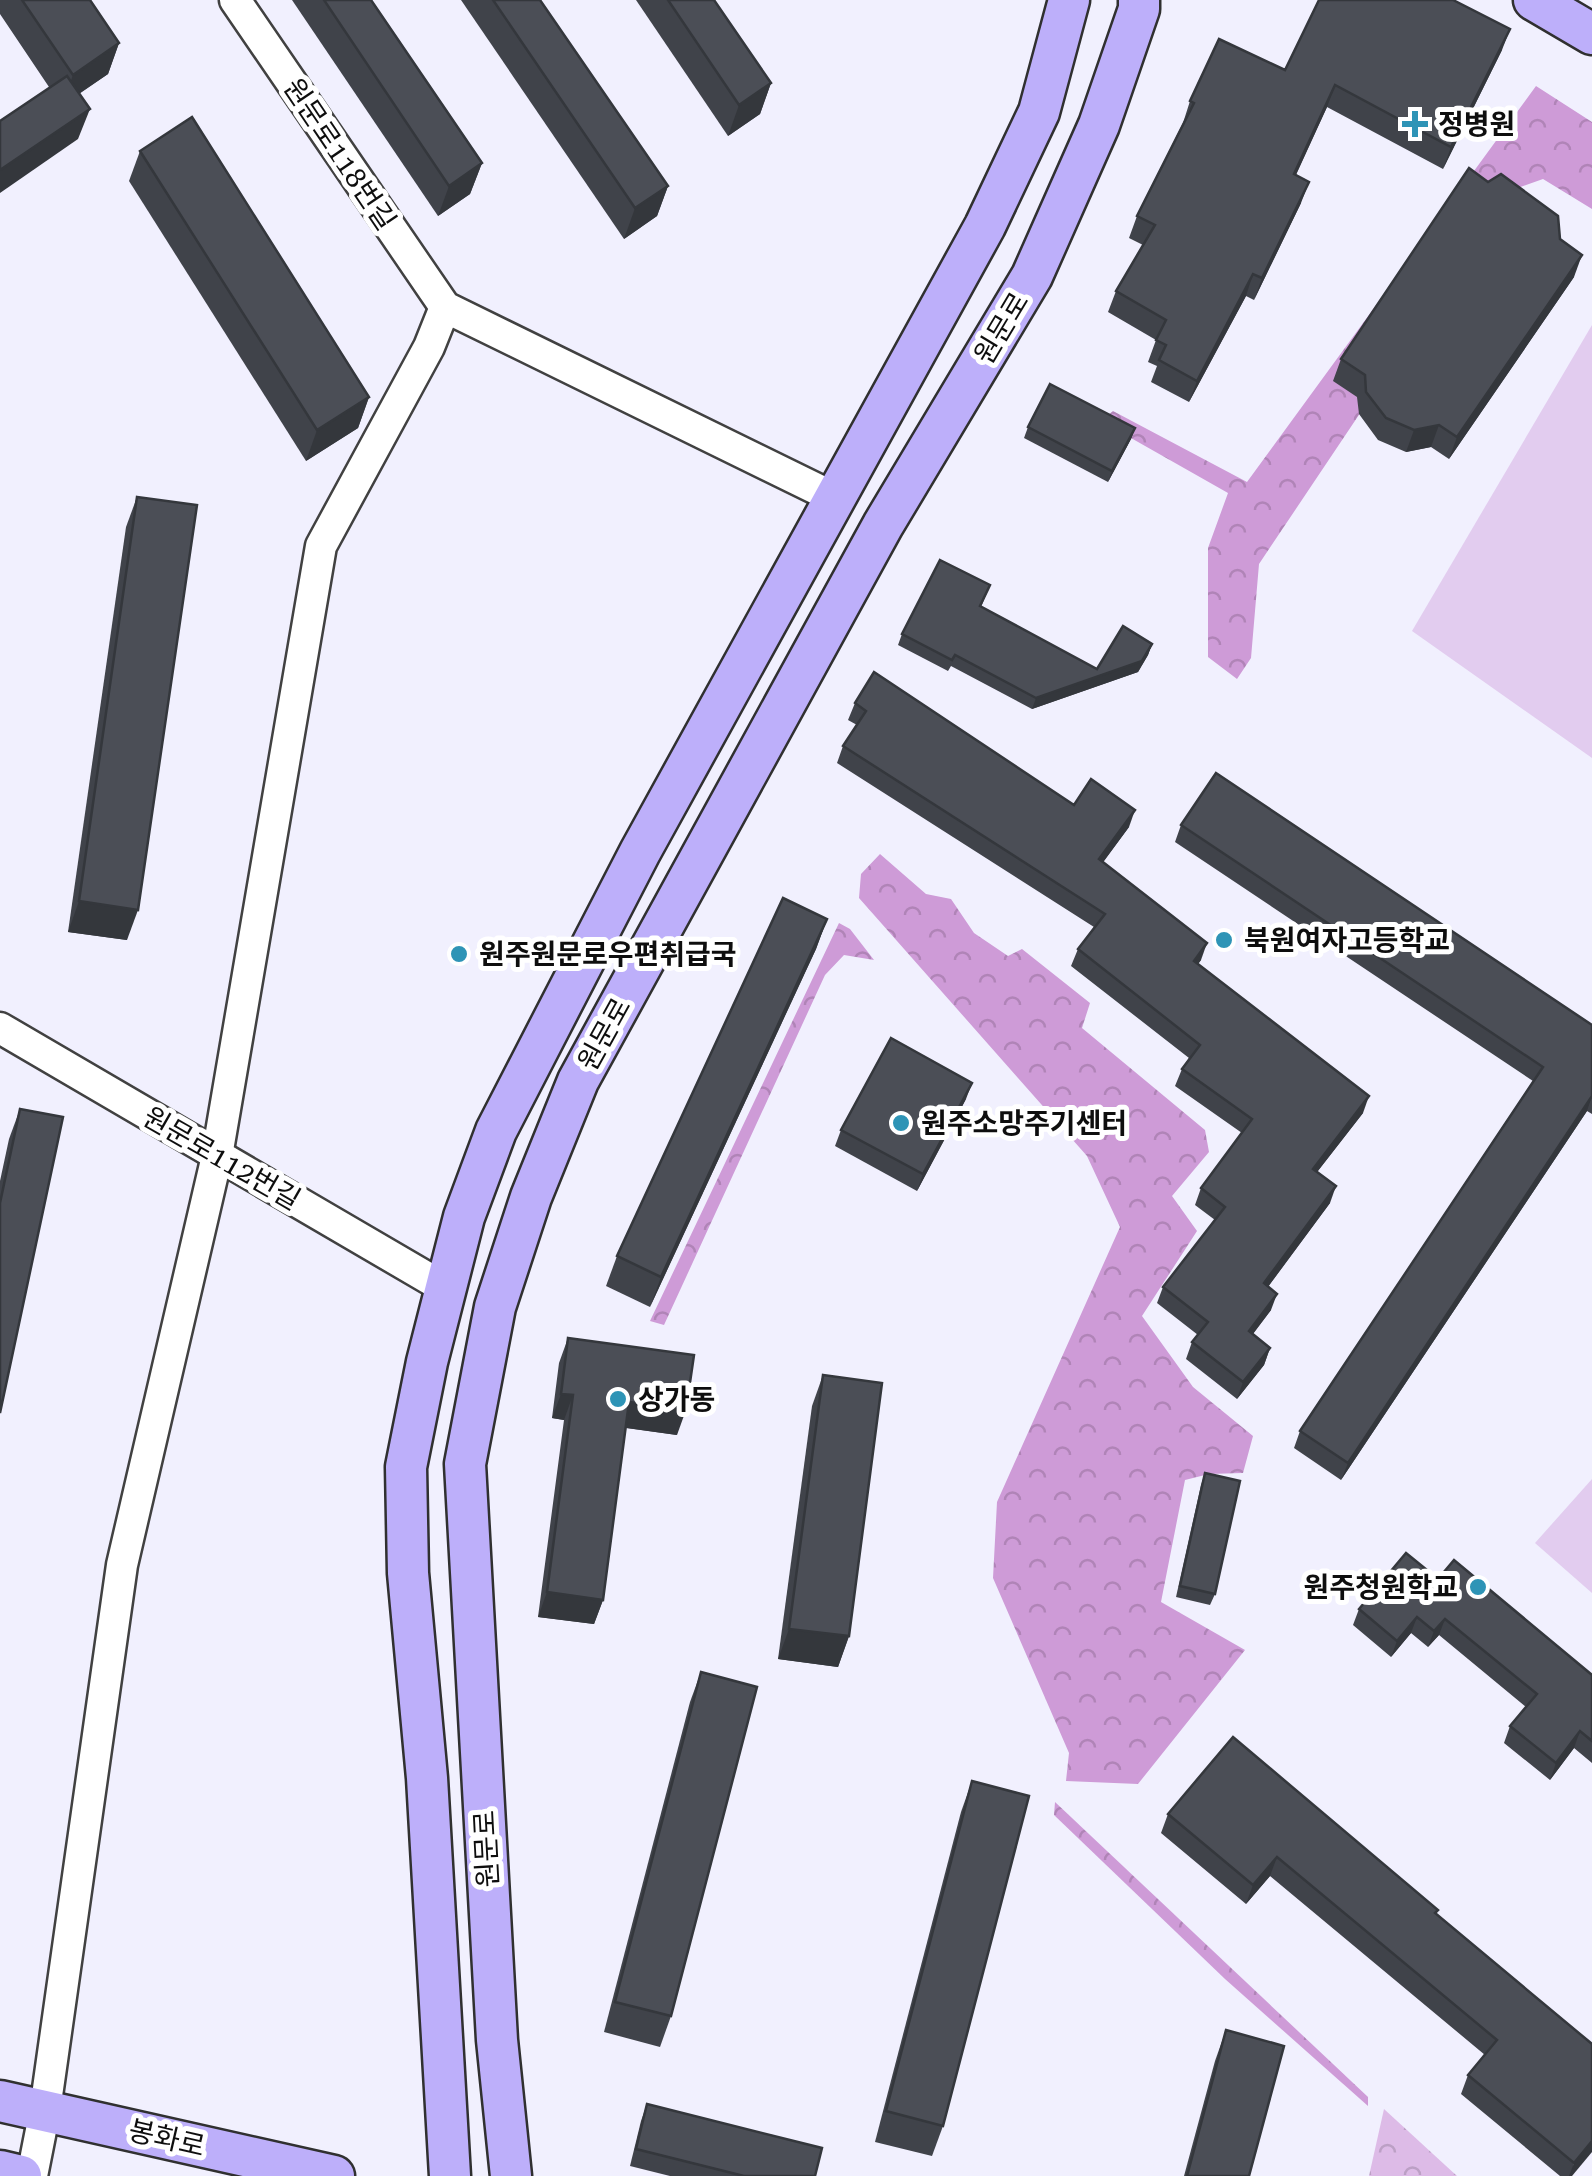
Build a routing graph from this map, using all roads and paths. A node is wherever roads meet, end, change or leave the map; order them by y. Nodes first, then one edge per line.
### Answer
1 (236, 0) edge
2 (1069, 0) edge
3 (1139, 0) edge
4 (1534, 0) edge
5 (1592, 34) edge
6 (445, 308) junction
7 (835, 498) junction
8 (883, 525) junction
9 (0, 1028) edge
10 (217, 1156) junction
11 (444, 1288) junction
12 (494, 1306) junction
13 (0, 2101) edge
14 (45, 2110) junction
15 (0, 2171) edge
16 (22, 2176) edge
17 (32, 2176) edge
18 (334, 2176) edge
19 (450, 2176) edge
20 (511, 2176) edge

1 - 6 street, 원문로118번길
2 - 7 main road, 원문로
3 - 8 main road, 원문로
4 - 5 main road
6 - 7 street
6 - 10 street
7 - 8 main road
7 - 11 main road, 원문로
8 - 12 main road, 원문로
9 - 10 street, 원문로112번길
10 - 11 street, 원문로112번길
10 - 14 street
11 - 12 main road
11 - 19 main road, 원문로
12 - 20 main road, 원문로
13 - 14 main road, 봉화로
14 - 17 street
14 - 18 main road, 봉화로
15 - 16 main road

